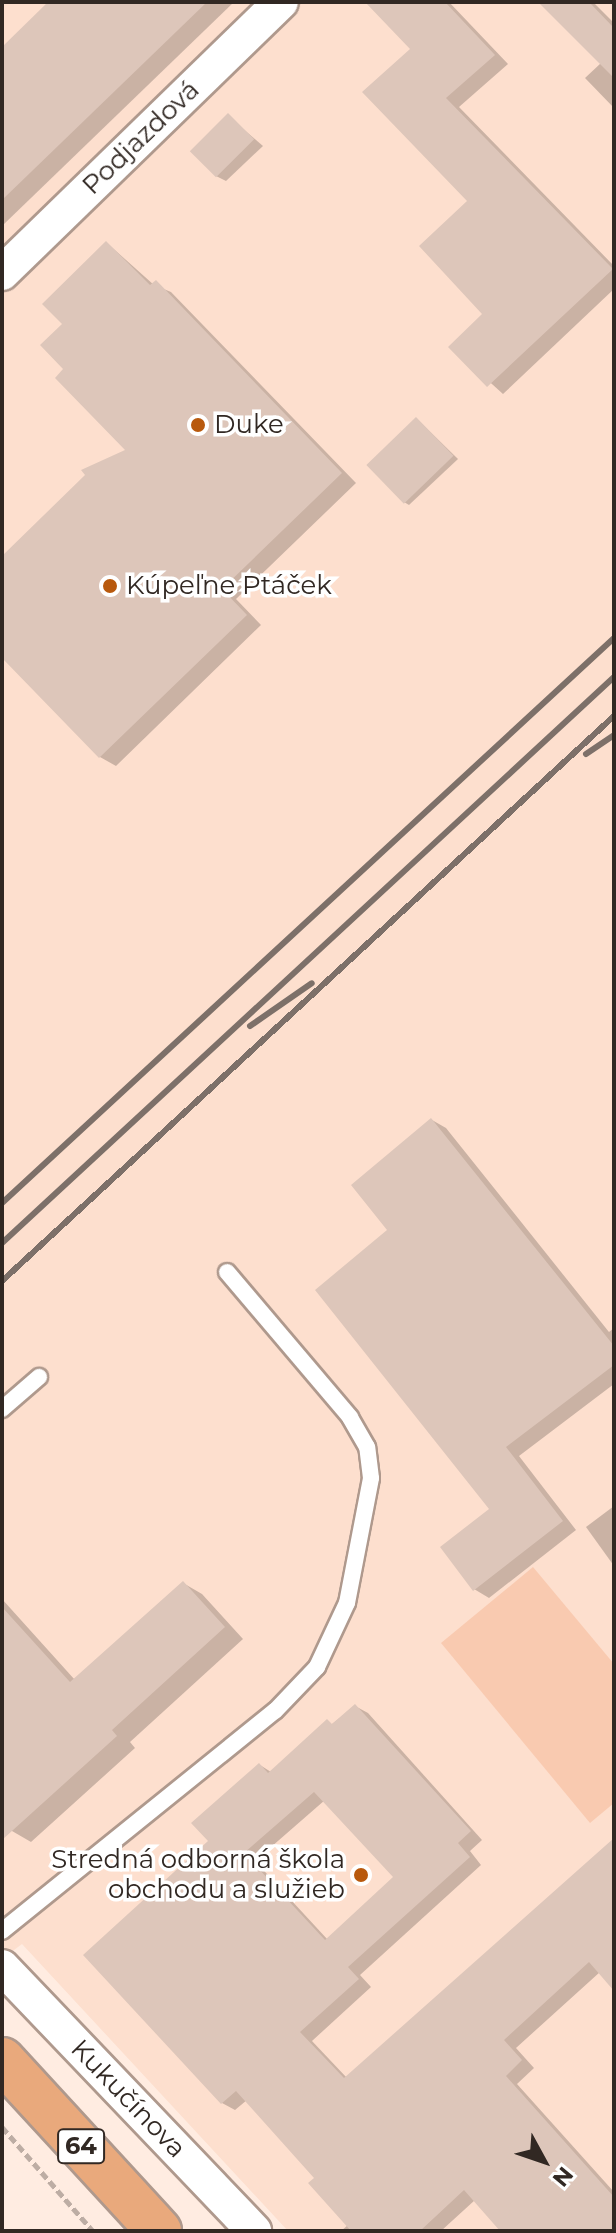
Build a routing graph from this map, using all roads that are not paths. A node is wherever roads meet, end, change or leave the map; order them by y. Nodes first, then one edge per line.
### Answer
1 (281, 2) edge
2 (2, 273) edge
3 (227, 1272) dead end
4 (39, 1377) dead end
5 (2, 1409) edge
6 (2, 1931) edge
7 (2, 1967) edge
8 (2, 2060) edge
9 (159, 2231) edge
10 (254, 2231) edge

1 - 2 street, Podjazdová
3 - 6 lane
4 - 5 lane
7 - 10 street, Kukučínova
8 - 9 main road, 64

